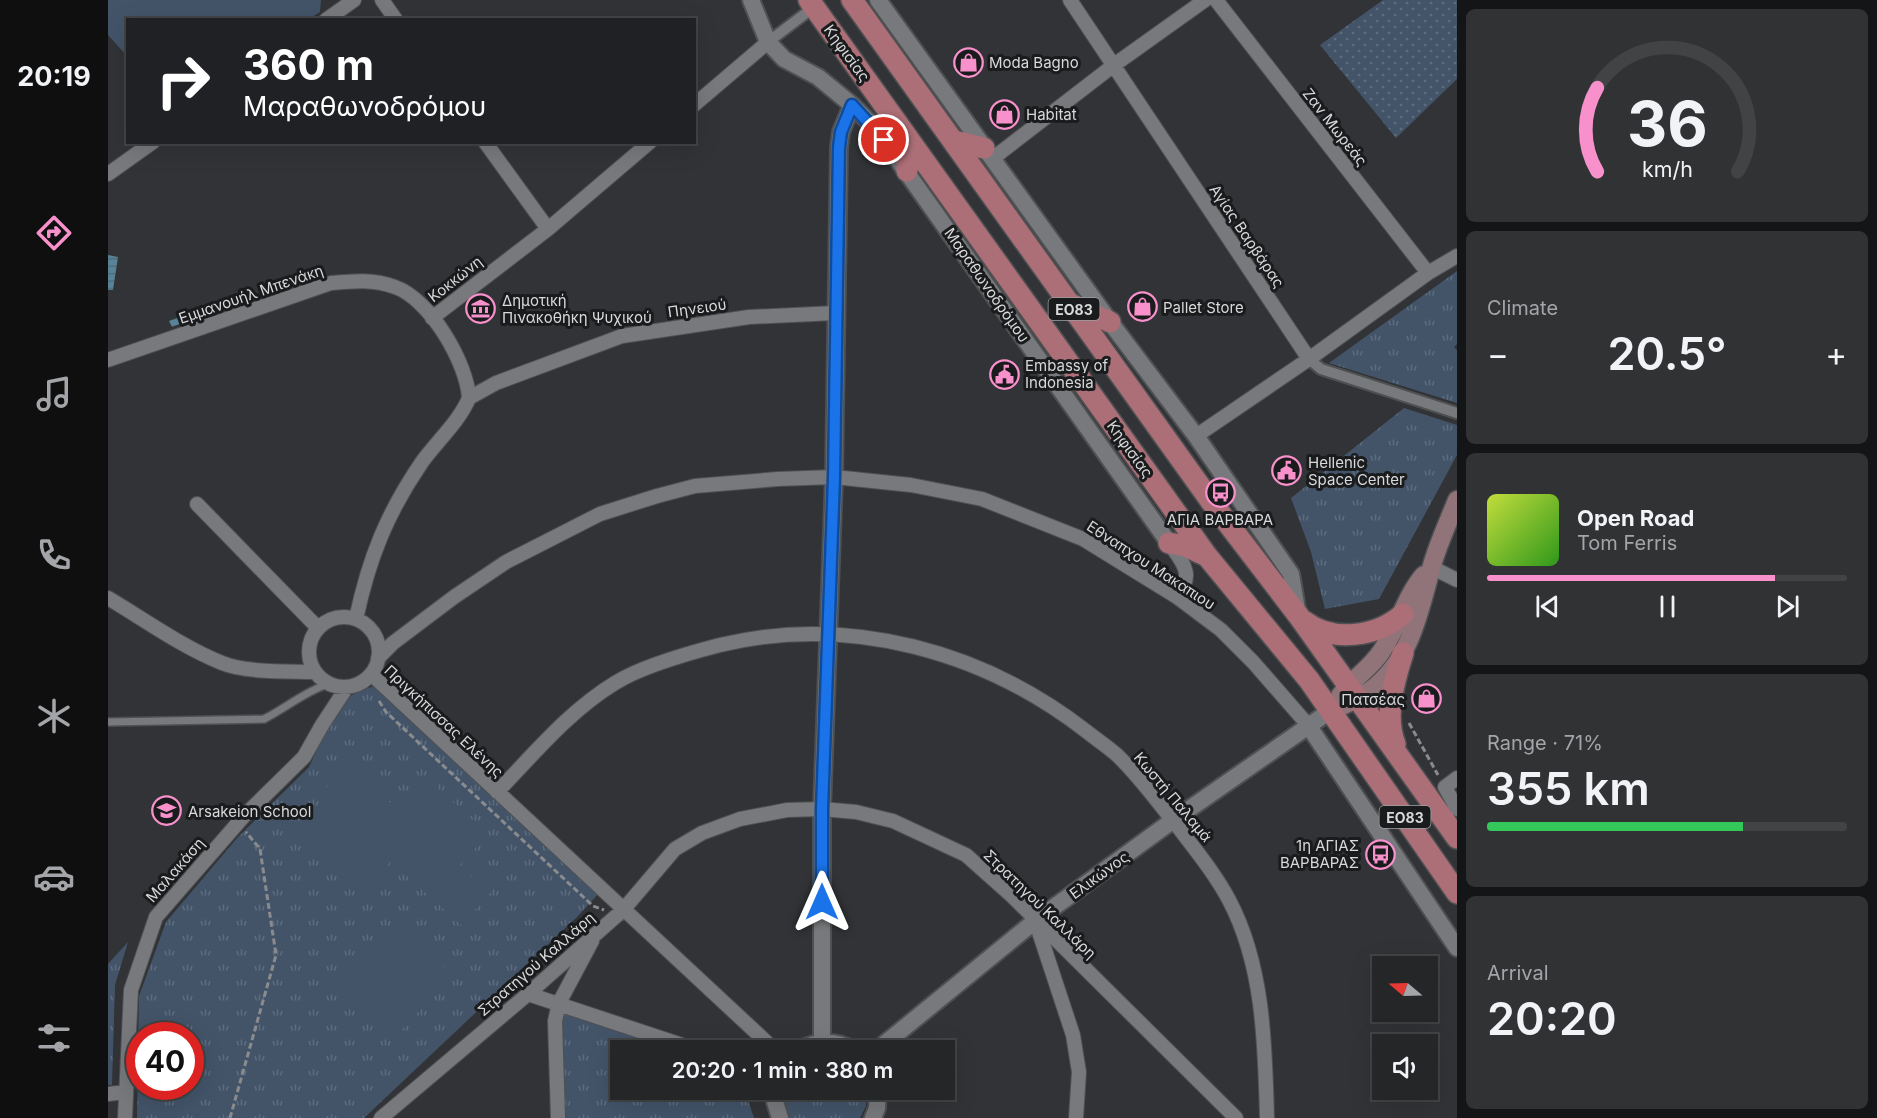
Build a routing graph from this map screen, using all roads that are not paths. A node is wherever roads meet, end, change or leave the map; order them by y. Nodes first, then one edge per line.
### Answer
1 (354, 0) edge
2 (382, 0) edge
3 (751, 0) edge
4 (852, 0) edge
5 (878, 0) edge
6 (1070, 0) edge
7 (1205, 0) edge
8 (1216, 0) edge
9 (812, 3) edge
10 (329, 18) edge
11 (395, 18) edge
12 (768, 42) junction
13 (1114, 65) junction
14 (696, 103) edge
15 (852, 105) junction
16 (908, 138) junction
17 (954, 141) junction
18 (150, 144) edge
19 (486, 144) edge
20 (648, 144) edge
21 (988, 154) junction
22 (907, 171) junction
23 (108, 174) edge
24 (548, 229) junction
25 (1457, 256) edge
26 (1428, 273) junction
27 (1071, 304) junction
28 (835, 313) junction
29 (432, 318) junction
30 (1110, 322) junction
31 (1309, 359) junction
32 (108, 360) edge
33 (469, 398) junction
34 (1457, 414) edge
35 (1197, 436) junction
36 (834, 477) junction
37 (1457, 500) edge
38 (197, 504) dead end
39 (1169, 543) junction
40 (1207, 556) junction
41 (1431, 567) junction
42 (1457, 580) edge
43 (1177, 597) junction
44 (108, 598) edge
45 (1403, 614) junction
46 (1298, 615) junction
47 (356, 619) junction
48 (318, 628) junction
49 (829, 634) junction
50 (1402, 653) junction
51 (378, 658) junction
52 (315, 672) junction
53 (371, 674) junction
54 (328, 684) junction
55 (347, 687) junction
56 (1353, 691) junction
57 (1330, 711) junction
58 (108, 722) edge
59 (1308, 725) junction
60 (1398, 753) junction
61 (1457, 778) edge
62 (497, 792) junction
63 (822, 809) junction
64 (1457, 809) edge
65 (1172, 820) junction
66 (1457, 838) edge
67 (1457, 892) edge
68 (623, 910) junction
69 (1035, 921) junction
70 (593, 936) junction
71 (1457, 948) edge
72 (528, 994) junction
73 (559, 1003) junction
74 (668, 1040) edge
75 (764, 1040) edge
76 (822, 1040) edge
77 (889, 1040) edge
78 (125, 1092) junction
79 (108, 1094) edge
80 (775, 1100) edge
81 (877, 1100) edge
82 (125, 1118) edge
83 (381, 1118) edge
84 (558, 1118) edge
85 (780, 1118) edge
86 (873, 1118) edge
87 (1076, 1118) edge
88 (1236, 1118) edge
89 (1267, 1118) edge

1 - 10 street
2 - 11 street
3 - 12 street, Μαραθωνοδρόμου
4 - 17 main road, ΕΟ83
5 - 21 street
6 - 13 street, Αγίας Βαρβάρας
7 - 13 street
8 - 26 street, Ζαν Μωρεάς
9 - 12 street
9 - 16 main road, Κηφισίας / ΕΟ83
12 - 14 street
12 - 15 street, Μαραθωνοδρόμου
13 - 21 street
13 - 31 street, Αγίας Βαρβάρας
15 - 22 street, Μαραθωνοδρόμου
15 - 28 street
16 - 22 main road
16 - 40 main road, Κηφισίας / ΕΟ83
17 - 21 main road
17 - 27 main road, ΕΟ83
18 - 23 street
19 - 24 street
20 - 24 street, Κοκκώνη
21 - 30 street
22 - 39 street, Μαραθωνοδρόμου
24 - 29 street, Κοκκώνη
25 - 26 street
26 - 31 street
27 - 30 main road
27 - 46 main road, ΕΟ83
28 - 33 street, Πηνειού
28 - 36 street
29 - 32 street, Εμμανουήλ Μπενάκη
29 - 33 street, Κοκκώνη
30 - 35 street
31 - 34 street, Αγίας Βαρβάρας
31 - 35 street
33 - 47 street
35 - 46 street
36 - 43 street, Εθναπχου Μακαπιου
36 - 49 street
36 - 51 street, Εθναπχου Μακαπιου
37 - 41 main road
38 - 48 street
39 - 40 main road
39 - 43 street, Μαραθωνοδρόμου
40 - 57 main road, Κηφισίας / ΕΟ83
41 - 42 street
41 - 45 main road
41 - 50 main road
43 - 59 street, Εθναπχου Μακαπιου
44 - 52 street
45 - 46 main road
45 - 56 main road
46 - 56 main road, ΕΟ83
47 - 48 street
47 - 51 street
48 - 52 street
49 - 62 street, Κωστή Παλαμά
49 - 63 street
49 - 65 street, Κωστή Παλαμά
50 - 56 main road
50 - 60 main road
51 - 53 street
52 - 54 street
53 - 55 street
53 - 62 street, Πριγκήπισσας Ελένης
54 - 55 street
54 - 58 lane
55 - 78 street, Μαλακάση
56 - 57 main road
56 - 60 main road, ΕΟ83
57 - 59 street, Ελικώνος
57 - 67 main road, Κηφισίας / ΕΟ83
59 - 65 street, Ελικώνος
59 - 71 street
60 - 66 main road, ΕΟ83
61 - 64 street
62 - 68 street, Πριγκήπισσας Ελένης
63 - 68 street, Στρατηγού Καλλάρη
63 - 69 street, Στρατηγού Καλλάρη
63 - 76 street
65 - 69 street, Ελικώνος
65 - 89 street, Κωστή Παλαμά
68 - 70 street, Στρατηγού Καλλάρη
68 - 75 street, Πριγκήπισσας Ελένης
69 - 77 street, Ελικώνος
69 - 87 street
69 - 88 street, Στρατηγού Καλλάρη
70 - 72 street, Στρατηγού Καλλάρη
70 - 73 street
72 - 73 street
72 - 83 street, Στρατηγού Καλλάρη
73 - 74 street
73 - 84 street
78 - 79 street
78 - 82 street, Μαλακάση
80 - 85 street
81 - 86 street

